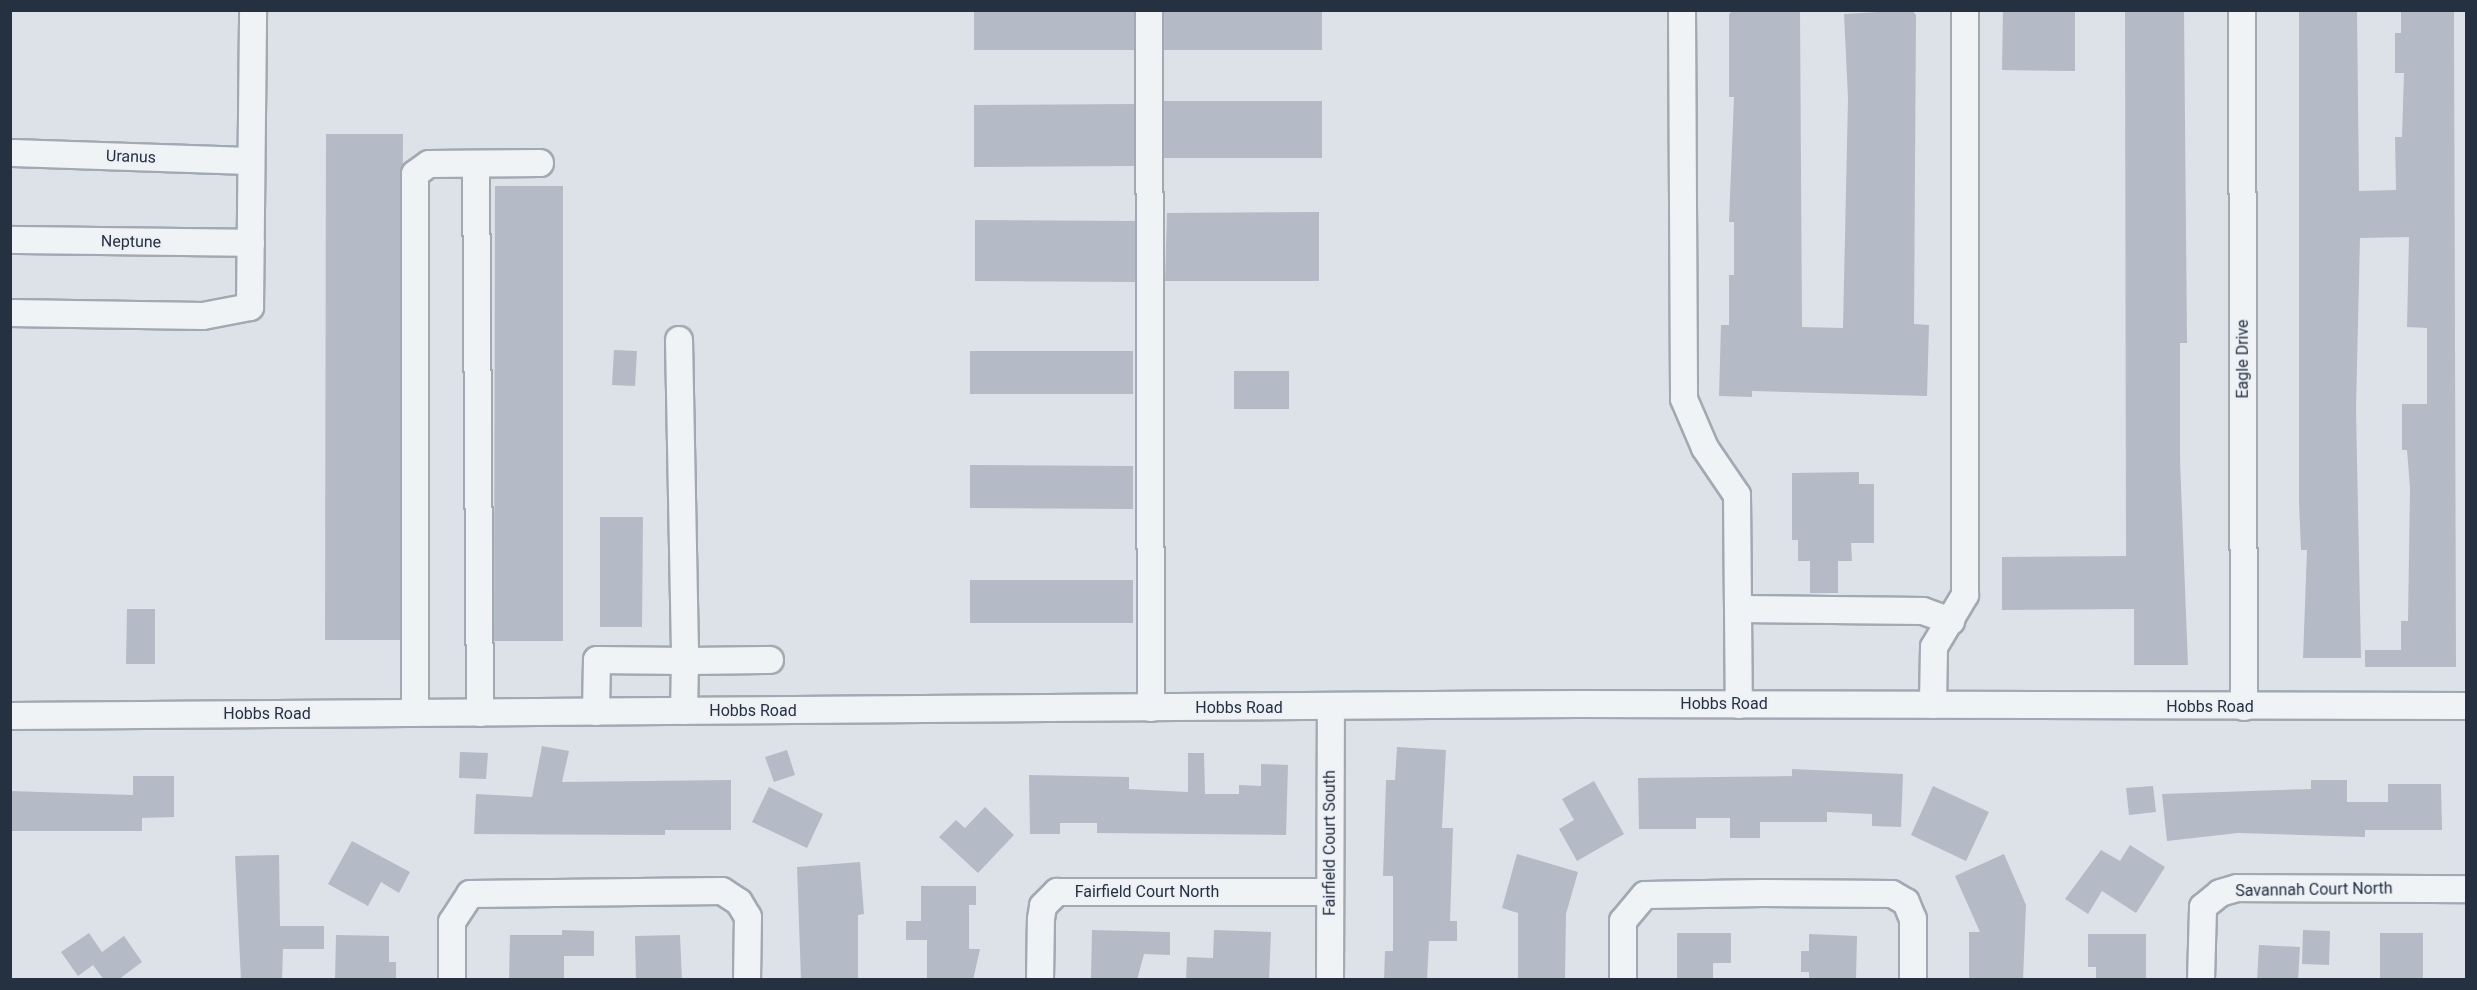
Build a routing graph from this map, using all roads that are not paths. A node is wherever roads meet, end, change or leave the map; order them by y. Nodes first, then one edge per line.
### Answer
1 (253, 10) edge
2 (1149, 10) edge
3 (1682, 10) edge
4 (1965, 10) edge
5 (2242, 10) edge
6 (10, 153) edge
7 (251, 161) junction
8 (540, 163) dead end
9 (476, 164) junction
10 (10, 240) edge
11 (251, 243) junction
12 (10, 313) edge
13 (679, 340) dead end
14 (1740, 609) junction
15 (1951, 621) junction
16 (770, 660) dead end
17 (685, 661) junction
18 (1739, 705) junction
19 (1933, 705) junction
20 (2466, 706) edge
21 (1331, 707) junction
22 (2244, 707) junction
23 (1151, 708) junction
24 (684, 711) junction
25 (596, 712) junction
26 (415, 713) junction
27 (480, 713) junction
28 (10, 716) edge
29 (2466, 889) edge
30 (1329, 892) junction
31 (452, 980) edge
32 (747, 980) edge
33 (1040, 980) edge
34 (1330, 980) edge
35 (1623, 980) edge
36 (1913, 980) edge
37 (2201, 980) edge

1 - 7 street
2 - 23 street
3 - 14 street
4 - 15 street
5 - 22 street, Eagle Drive
6 - 7 street, Uranus
7 - 11 street
8 - 9 street
9 - 26 street
9 - 27 street
10 - 11 street, Neptune
11 - 12 street
13 - 17 street
14 - 15 street
14 - 18 street
15 - 19 street
16 - 17 street
17 - 24 street
17 - 25 street
18 - 19 street, Hobbs Road
18 - 21 street, Hobbs Road
19 - 22 street, Hobbs Road
20 - 22 street, Hobbs Road
21 - 23 street, Hobbs Road
21 - 30 street, Fairfield Court South
23 - 24 street, Hobbs Road
24 - 25 street, Hobbs Road
25 - 27 street, Hobbs Road
26 - 27 street, Hobbs Road
26 - 28 street, Hobbs Road
29 - 37 street, Savannah Court North
30 - 33 street, Fairfield Court North
30 - 34 street, Fairfield Court South
31 - 32 street
35 - 36 street

